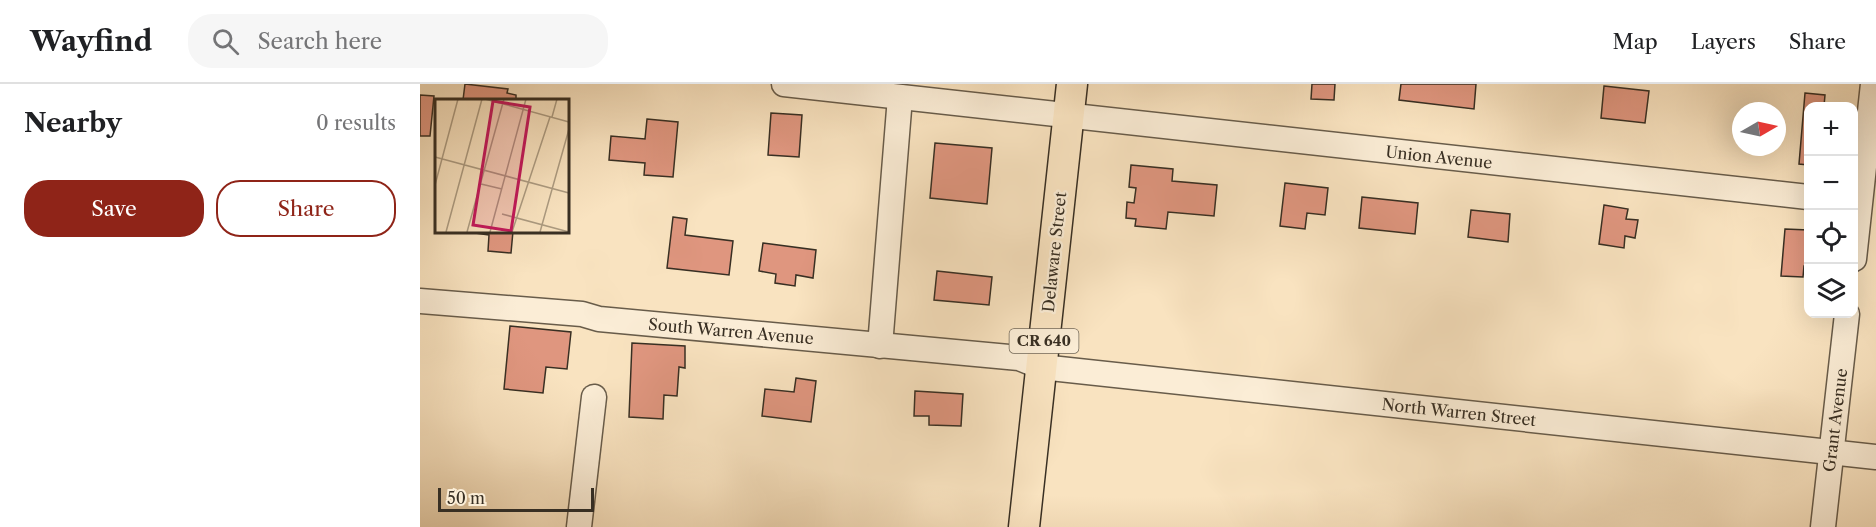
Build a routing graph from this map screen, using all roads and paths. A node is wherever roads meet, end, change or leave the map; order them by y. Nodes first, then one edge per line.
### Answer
1 (784, 84) edge
2 (1072, 84) edge
3 (1873, 84) edge
4 (900, 97) junction
5 (1069, 115) junction
6 (1804, 196) edge
7 (1863, 203) edge
8 (1858, 234) edge
9 (420, 301) edge
10 (1847, 318) edge
11 (880, 345) junction
12 (1041, 368) junction
13 (594, 397) dead end
14 (1830, 452) junction
15 (1876, 457) edge
16 (579, 527) edge
17 (1024, 527) edge
18 (1823, 527) edge

1 - 4 street, Union Avenue
2 - 5 main road, Delaware Street / CR 640
3 - 7 street
4 - 5 street, Union Avenue
4 - 11 street
5 - 6 street, Union Avenue
5 - 12 main road, Delaware Street / CR 640
7 - 8 street
9 - 11 street, South Warren Avenue
10 - 14 street, Grant Avenue
11 - 12 street, South Warren Avenue
12 - 14 street, North Warren Street
12 - 17 main road, Delaware Street / CR 640
13 - 16 street
14 - 15 street, North Warren Street
14 - 18 street, Grant Avenue

